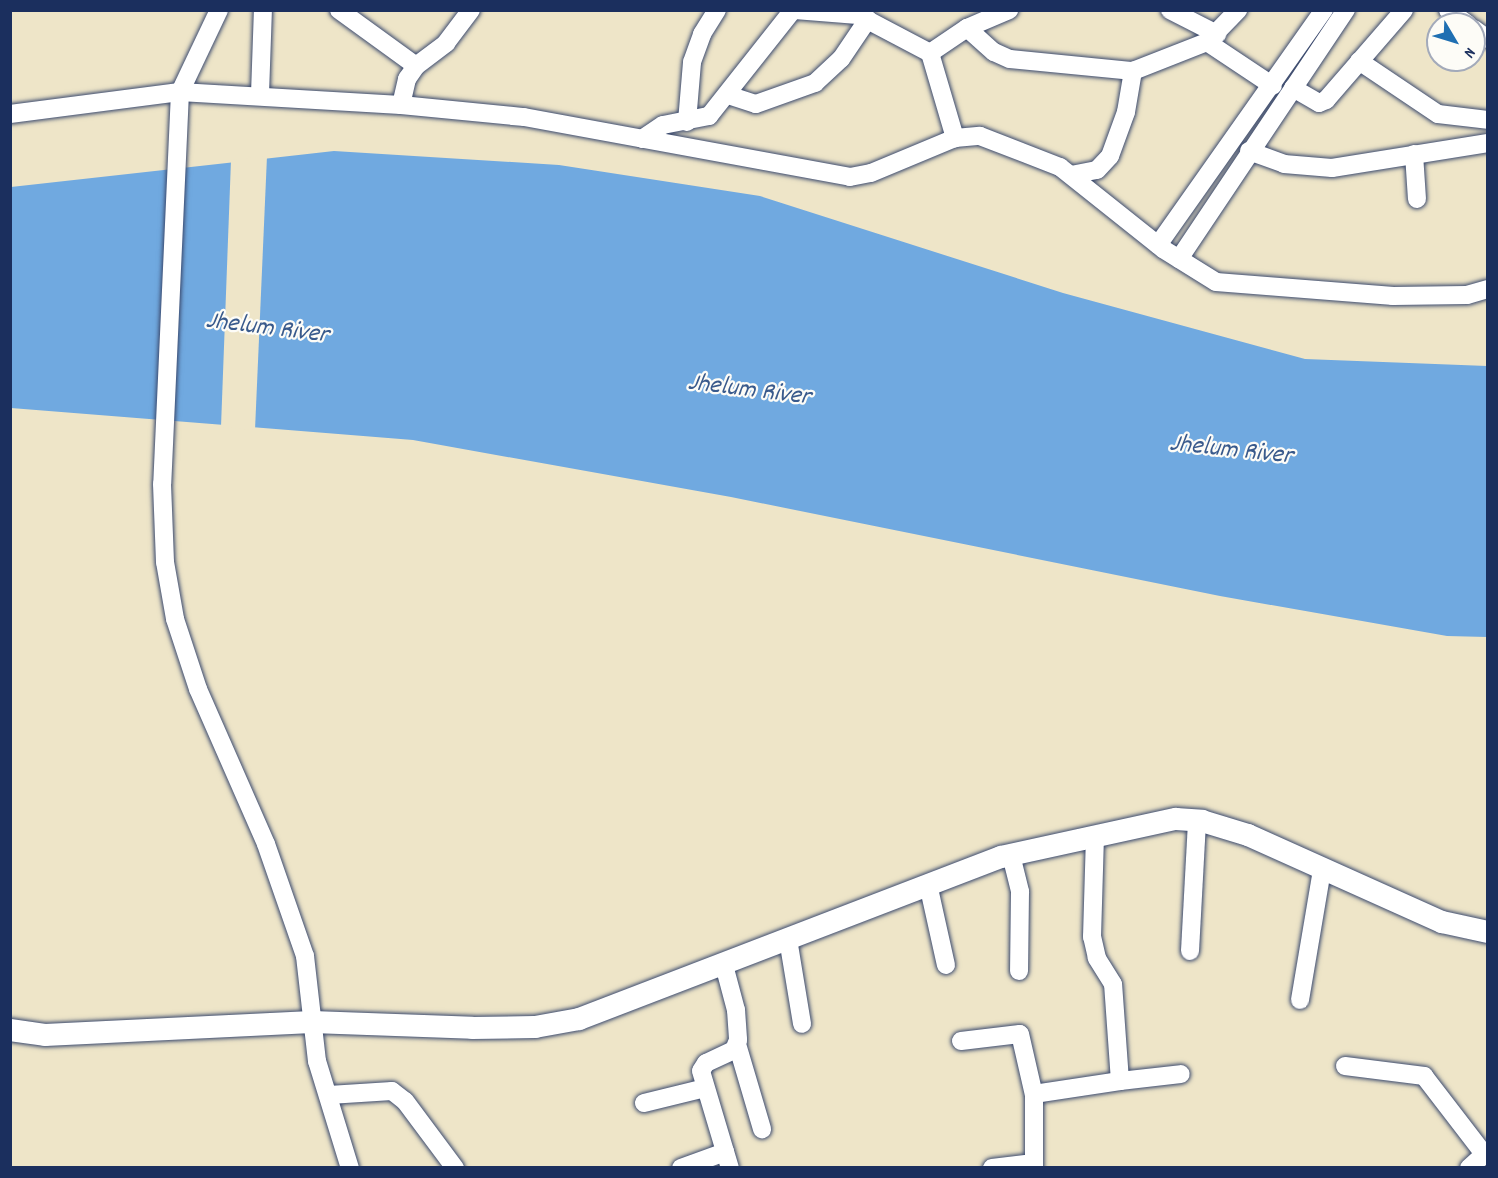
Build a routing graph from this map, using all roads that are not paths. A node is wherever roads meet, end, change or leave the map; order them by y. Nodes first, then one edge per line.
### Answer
1 (219, 10) edge
2 (263, 10) edge
3 (339, 10) edge
4 (471, 10) edge
5 (717, 10) edge
6 (794, 10) edge
7 (1009, 10) edge
8 (1170, 10) edge
9 (1238, 10) edge
10 (1324, 10) edge
11 (1346, 10) edge
12 (1404, 10) edge
13 (868, 19) junction
14 (967, 28) junction
15 (1212, 38) junction
16 (930, 53) junction
17 (1359, 61) junction
18 (416, 66) junction
19 (1133, 70) junction
20 (1273, 86) junction
21 (1293, 88) junction
22 (180, 92) junction
23 (260, 94) junction
24 (728, 95) junction
25 (401, 105) junction
26 (10, 114) edge
27 (1488, 120) edge
28 (687, 122) junction
29 (955, 138) junction
30 (642, 139) junction
31 (1488, 143) edge
32 (1250, 151) junction
33 (1414, 154) junction
34 (1071, 175) junction
35 (1417, 200) dead end
36 (1169, 252) junction
37 (1488, 289) edge
38 (1197, 821) junction
39 (1095, 835) junction
40 (1011, 855) junction
41 (1322, 870) junction
42 (928, 884) junction
43 (1488, 932) edge
44 (788, 939) junction
45 (1190, 951) dead end
46 (724, 965) junction
47 (946, 965) dead end
48 (1019, 971) dead end
49 (1300, 1000) dead end
50 (312, 1022) junction
51 (802, 1024) dead end
52 (10, 1030) edge
53 (961, 1041) dead end
54 (737, 1044) junction
55 (1345, 1066) dead end
56 (1181, 1074) dead end
57 (1120, 1081) junction
58 (705, 1088) junction
59 (328, 1095) junction
60 (1034, 1095) junction
61 (644, 1103) dead end
62 (762, 1129) dead end
63 (1486, 1152) edge
64 (727, 1160) edge
65 (1034, 1165) edge
66 (350, 1167) edge
67 (455, 1167) edge
68 (681, 1167) edge
69 (992, 1167) edge
70 (1469, 1167) edge

1 - 22 street
2 - 23 street
3 - 18 street
4 - 18 street
5 - 28 street
6 - 13 street
6 - 24 street
7 - 14 street
8 - 15 street
9 - 15 street
10 - 20 street
11 - 21 street
12 - 17 street
13 - 16 street
13 - 24 street
14 - 16 street
14 - 19 street
15 - 19 street
15 - 20 street
16 - 29 street
17 - 21 street
17 - 27 street
18 - 25 street
19 - 34 street
20 - 36 street
21 - 32 street
22 - 23 street
22 - 26 street
22 - 50 street
23 - 25 street
24 - 28 street
25 - 30 street
28 - 30 street
29 - 30 street
29 - 34 street
31 - 33 street
32 - 33 street
32 - 36 street
33 - 35 street
34 - 36 street
36 - 37 street
38 - 39 street
38 - 41 street
38 - 45 street
39 - 40 street
39 - 57 street
40 - 42 street
40 - 48 street
41 - 43 street
41 - 49 street
42 - 44 street
42 - 47 street
44 - 46 street
44 - 51 street
46 - 50 street
46 - 54 street
50 - 52 street
50 - 59 street
53 - 60 street
54 - 58 street
54 - 62 street
55 - 63 street
56 - 57 street
57 - 60 street
58 - 61 street
58 - 64 street
59 - 66 street
59 - 67 street
60 - 65 street
63 - 70 street
64 - 68 street
65 - 69 street

